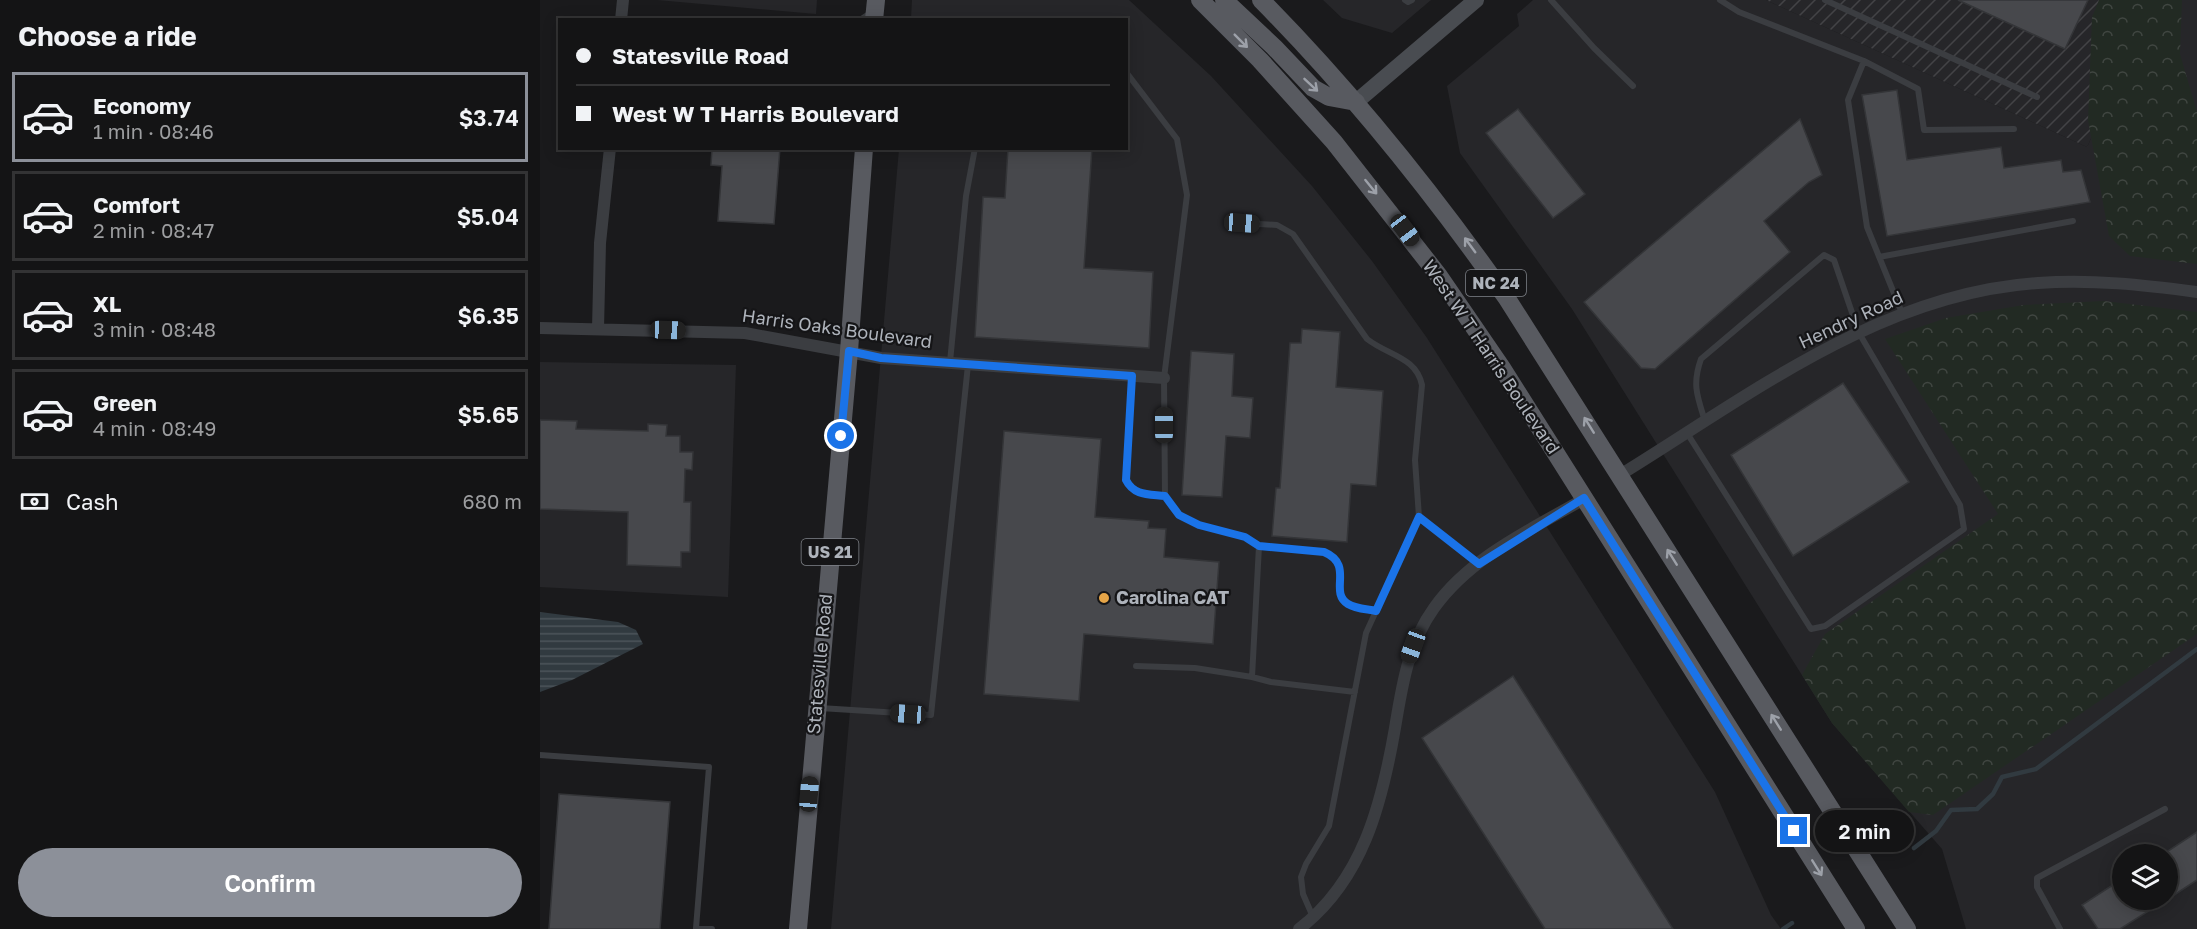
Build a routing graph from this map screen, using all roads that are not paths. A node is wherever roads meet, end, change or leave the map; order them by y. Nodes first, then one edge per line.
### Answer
1 (623, 0) edge
2 (1200, 0) edge
3 (1224, 0) edge
4 (1261, 0) edge
5 (1405, 0) edge
6 (1412, 0) edge
7 (1476, 0) edge
8 (1551, 0) edge
9 (1720, 0) edge
10 (1825, 0) edge
11 (624, 18) edge
12 (1864, 62) junction
13 (1128, 75) edge
14 (1633, 86) dead end
15 (2037, 97) dead end
16 (1356, 102) junction
17 (2014, 129) dead end
18 (610, 150) edge
19 (864, 150) edge
20 (975, 150) edge
21 (2073, 221) dead end
22 (1242, 223) dead end
23 (1879, 257) junction
24 (2197, 292) edge
25 (1902, 313) junction
26 (540, 328) edge
27 (598, 329) junction
28 (1859, 333) junction
29 (849, 351) junction
30 (950, 363) junction
31 (968, 364) junction
32 (1132, 376) junction
33 (1164, 378) junction
34 (1705, 422) junction
35 (1687, 433) junction
36 (1620, 475) junction
37 (1165, 496) junction
38 (1584, 498) junction
39 (1419, 517) junction
40 (1259, 546) junction
41 (1479, 564) junction
42 (1376, 611) junction
43 (1136, 666) dead end
44 (1252, 677) junction
45 (1355, 692) junction
46 (817, 708) junction
47 (540, 755) edge
48 (2165, 809) dead end
49 (1313, 917) junction
50 (696, 929) edge
51 (712, 929) edge
52 (798, 929) edge
53 (1299, 929) edge
54 (1856, 929) edge
55 (1907, 929) edge
56 (2060, 929) edge

1 - 11 street
2 -> 38 main road, West W T Harris Boulevard / NC 24
3 -> 16 main road
4 - 16 main road, NC 24
5 - 6 lane
7 - 16 main road
8 - 14 lane
9 - 12 lane
10 - 15 lane
12 - 17 lane
12 - 23 lane
13 - 33 lane
36 -> 16 main road, NC 24
18 - 27 street
19 - 29 main road, Statesville Road / US 21
20 - 30 lane
21 - 23 lane
22 - 39 lane
23 - 25 lane
24 - 25 street, Hendry Road
25 - 28 street, Hendry Road
26 - 27 street, Harris Oaks Boulevard
27 - 29 street, Harris Oaks Boulevard
28 - 34 street, Hendry Road
28 - 34 lane
28 - 35 lane
29 - 30 street, Harris Oaks Boulevard
29 - 46 main road, Statesville Road / US 21
30 - 31 street, Harris Oaks Boulevard
31 - 32 street, Harris Oaks Boulevard
31 - 46 lane
32 - 33 street, Harris Oaks Boulevard
32 - 37 lane
33 - 37 lane
34 - 35 street, Hendry Road
35 - 36 street, Hendry Road
55 -> 36 main road, NC 24
37 - 40 lane
38 - 41 street
38 -> 54 main road, West W T Harris Boulevard / NC 24
39 - 41 lane
39 - 42 lane
40 - 42 lane
40 - 44 lane
41 - 49 street
42 - 45 lane
43 - 44 lane
44 - 45 lane
45 - 49 lane
46 - 52 main road, Statesville Road / US 21
47 - 50 lane
48 - 56 lane
49 - 53 street
50 - 51 lane

